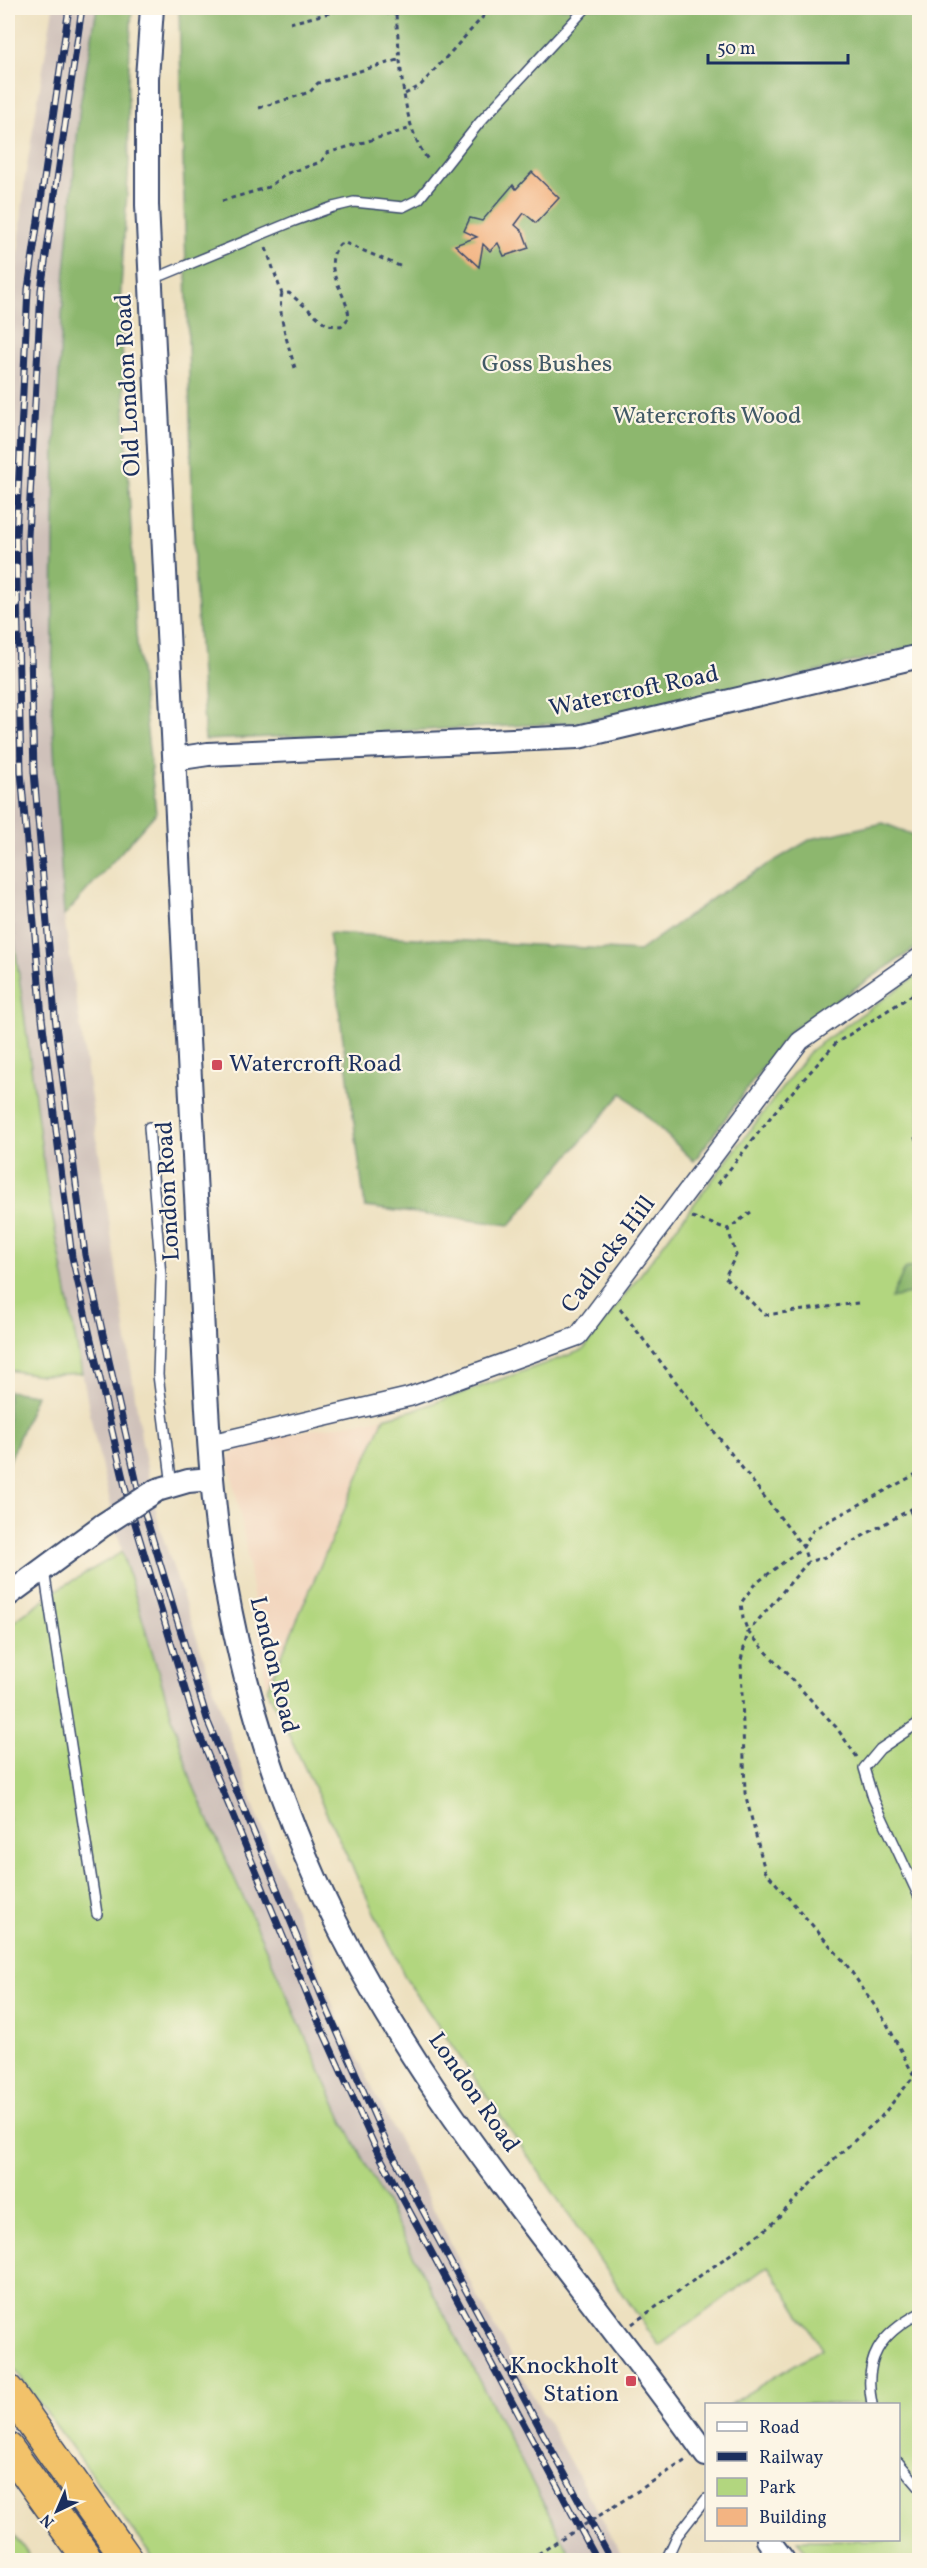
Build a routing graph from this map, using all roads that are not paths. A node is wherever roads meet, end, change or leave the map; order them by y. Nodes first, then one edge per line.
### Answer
1 (152, 8) edge
2 (586, 8) edge
3 (151, 277) junction
4 (920, 656) edge
5 (175, 759) junction
6 (920, 957) edge
7 (149, 1127) dead end
8 (209, 1444) junction
9 (211, 1479) junction
10 (164, 1488) junction
11 (44, 1568) junction
12 (8, 1595) edge
13 (920, 1722) edge
14 (920, 1899) edge
15 (97, 1914) dead end
16 (920, 2313) edge
17 (8, 2390) edge
18 (872, 2403) edge
19 (8, 2448) edge
20 (704, 2452) edge
21 (900, 2464) edge
22 (920, 2488) edge
23 (705, 2500) edge
24 (769, 2541) edge
25 (88, 2560) edge
26 (128, 2560) edge
27 (666, 2560) edge
28 (783, 2560) edge

1 - 3 street, Old London Road
2 - 3 lane
3 - 5 street, Old London Road
4 - 5 street, Watercroft Road
5 - 8 street, London Road
6 - 8 street, Cadlocks Hill
7 - 10 lane
8 - 9 street, London Road
9 - 10 street
9 - 20 street, London Road
10 - 11 street, bridge
11 - 12 street
11 - 15 lane
13 - 14 lane
16 - 18 lane
17 - 26 highway
19 - 25 highway
21 - 22 lane
23 - 27 lane
24 - 28 street

